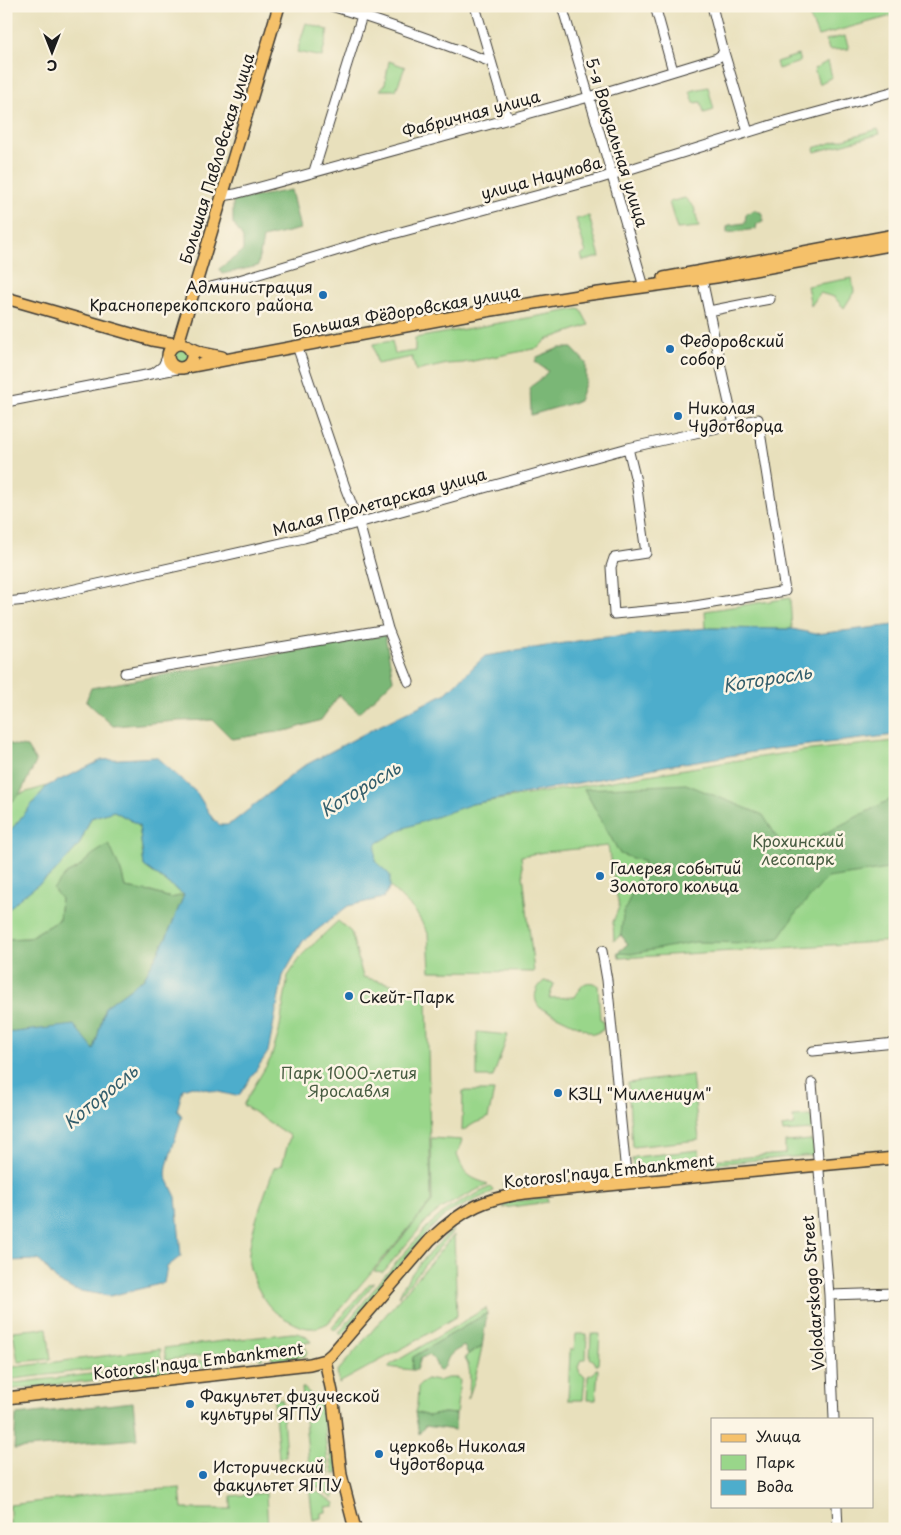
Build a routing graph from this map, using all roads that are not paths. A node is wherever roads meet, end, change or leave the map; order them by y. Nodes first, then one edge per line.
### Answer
1 (279, 6) edge
2 (331, 6) edge
3 (475, 6) edge
4 (562, 6) edge
5 (655, 6) edge
6 (712, 6) edge
7 (363, 11) edge
8 (724, 53) junction
9 (491, 62) junction
10 (673, 71) junction
11 (895, 91) edge
12 (589, 97) junction
13 (508, 119) junction
14 (748, 132) junction
15 (314, 171) junction
16 (612, 174) junction
17 (222, 196) junction
18 (895, 234) edge
19 (895, 244) edge
20 (702, 275) junction
21 (643, 285) junction
22 (194, 291) junction
23 (6, 298) edge
24 (770, 299) dead end
25 (709, 311) junction
26 (152, 340) junction
27 (183, 345) junction
28 (297, 346) junction
29 (167, 356) junction
30 (234, 358) junction
31 (182, 368) junction
32 (151, 374) junction
33 (6, 402) edge
34 (734, 425) junction
35 (628, 448) junction
36 (359, 523) junction
37 (6, 602) edge
38 (388, 629) junction
39 (126, 673) dead end
40 (409, 682) dead end
41 (602, 951) dead end
42 (895, 1043) edge
43 (813, 1051) dead end
44 (812, 1082) dead end
45 (895, 1158) edge
46 (819, 1166) junction
47 (626, 1183) junction
48 (895, 1293) edge
49 (829, 1295) junction
50 (325, 1360) junction
51 (6, 1398) edge
52 (834, 1418) edge
53 (837, 1508) edge
54 (355, 1529) edge
55 (838, 1529) edge

1 - 17 main road, Большая Павловская улица
2 - 7 street
3 - 9 street
4 - 12 street, 5-я Вокзальная улица
5 - 10 street
6 - 8 street
7 - 9 street
7 - 15 street
8 - 10 street, Фабричная улица
8 - 14 street
9 - 13 street
10 - 12 street, Фабричная улица
11 - 14 street, улица Наумова
12 - 13 street, Фабричная улица
12 - 16 street, 5-я Вокзальная улица
13 - 15 street, Фабричная улица
14 - 16 street, улица Наумова
15 - 17 street, Фабричная улица
16 - 21 street, 5-я Вокзальная улица
16 - 22 street, улица Наумова
17 - 22 main road, Большая Павловская улица
18 - 20 main road, Большая Фёдоровская улица
19 - 20 main road, Большая Фёдоровская улица
20 - 21 main road, Большая Фёдоровская улица
20 - 25 street
21 - 28 main road, Большая Фёдоровская улица
22 - 27 main road, Большая Павловская улица
23 - 26 main road
24 - 25 street
25 - 34 street
26 - 27 main road
26 - 29 main road
27 - 29 main road
27 - 30 main road, Большая Фёдоровская улица
27 - 31 main road
28 - 30 main road, Большая Фёдоровская улица
28 - 36 street
29 - 31 main road
29 - 32 street
30 - 31 main road, Большая Фёдоровская улица
31 - 32 street, Большая Фёдоровская улица
32 - 33 street, Большая Фёдоровская улица
34 - 35 street, Малая Пролетарская улица
34 - 35 street, Малая Пролетарская улица
35 - 36 street, Малая Пролетарская улица
36 - 37 street, Малая Пролетарская улица
36 - 38 street
38 - 39 street
38 - 40 street
41 - 47 street
42 - 43 street
44 - 46 street, Volodarskogo Street
45 - 46 main road, Kotorosl'naya Embankment
46 - 47 main road, Kotorosl'naya Embankment
46 - 49 street, Volodarskogo Street
47 - 50 main road, Kotorosl'naya Embankment
48 - 49 street
49 - 52 street, Volodarskogo Street
50 - 51 main road, Kotorosl'naya Embankment
50 - 54 main road
53 - 55 street

